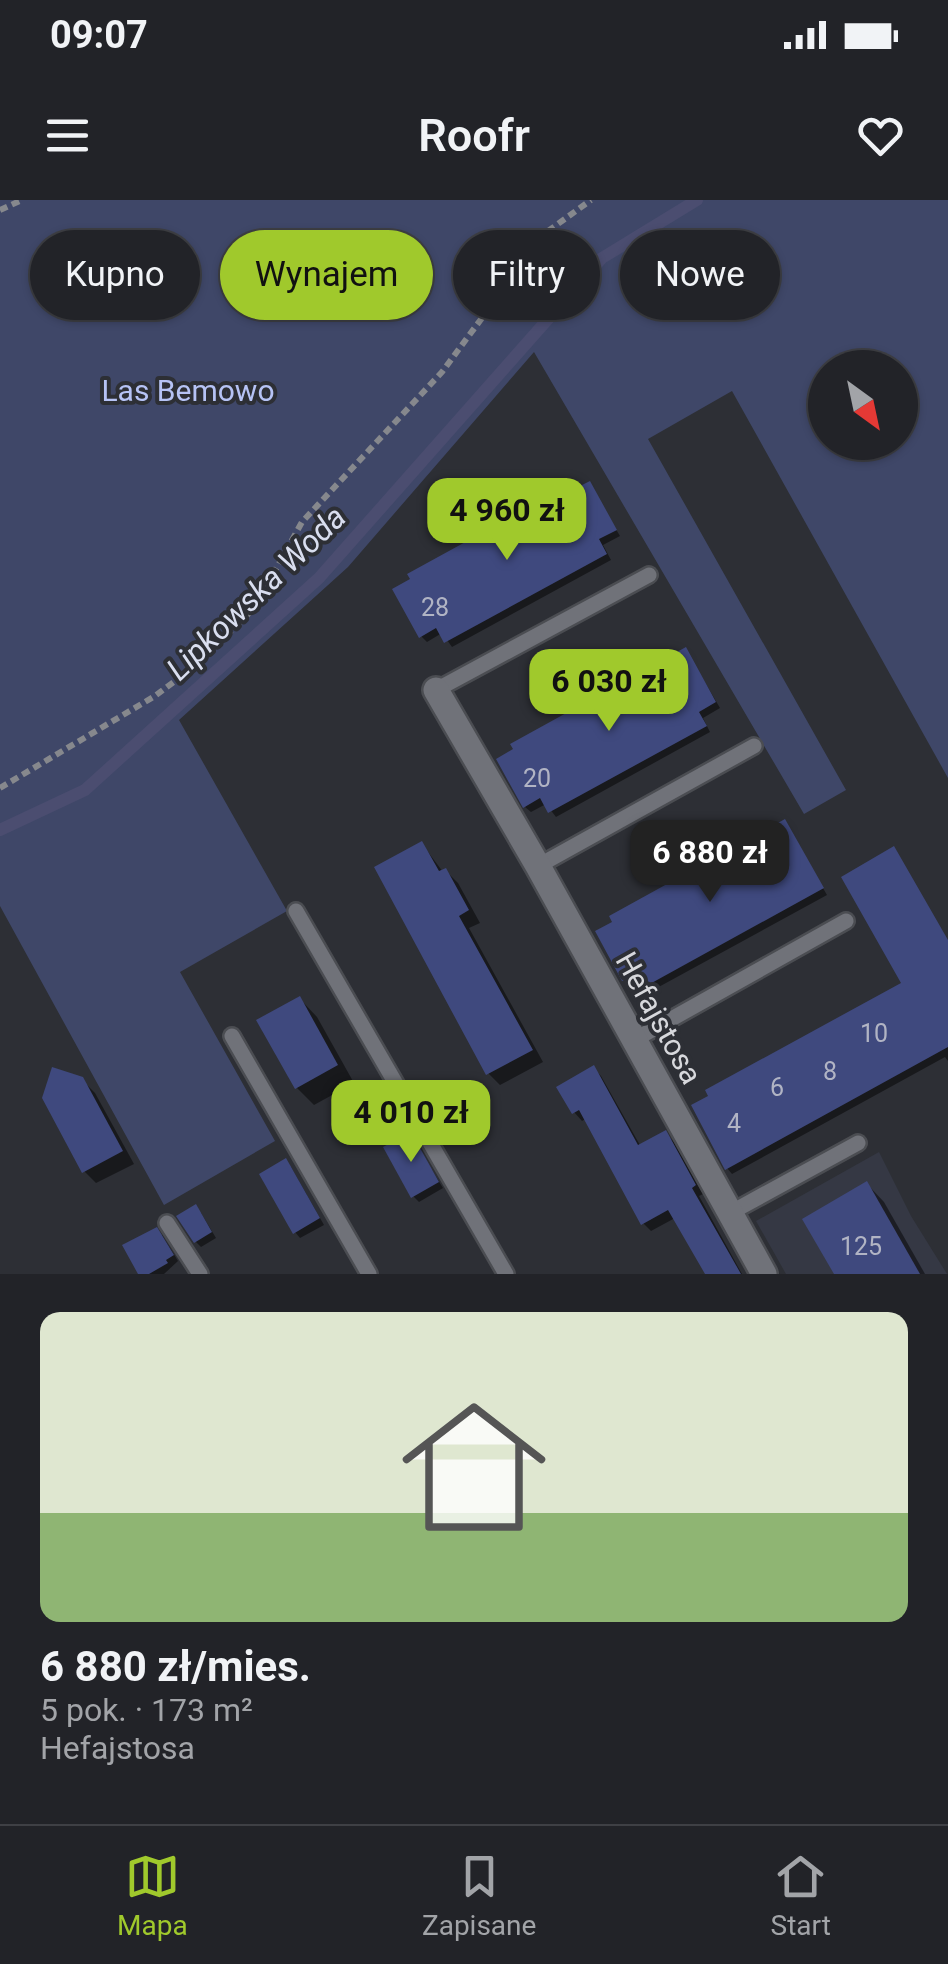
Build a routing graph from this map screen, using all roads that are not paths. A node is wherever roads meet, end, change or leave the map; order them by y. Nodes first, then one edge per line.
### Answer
1 (648, 574) dead end
2 (436, 690) joint
3 (754, 746) dead end
4 (538, 866) junction
5 (296, 912) dead end
6 (846, 921) dead end
7 (232, 1036) dead end
8 (634, 1040) junction
9 (858, 1143) dead end
10 (730, 1213) junction
11 (167, 1222) dead end
12 (200, 1274) edge
13 (369, 1274) edge
14 (506, 1274) edge
15 (764, 1274) edge

1 - 2 lane
2 - 4 street, Hefajstosa
3 - 4 lane
4 - 8 street, Hefajstosa
5 - 14 lane
6 - 8 lane
7 - 13 lane
8 - 10 street, Hefajstosa
9 - 10 lane
10 - 15 street, Hefajstosa
11 - 12 lane

